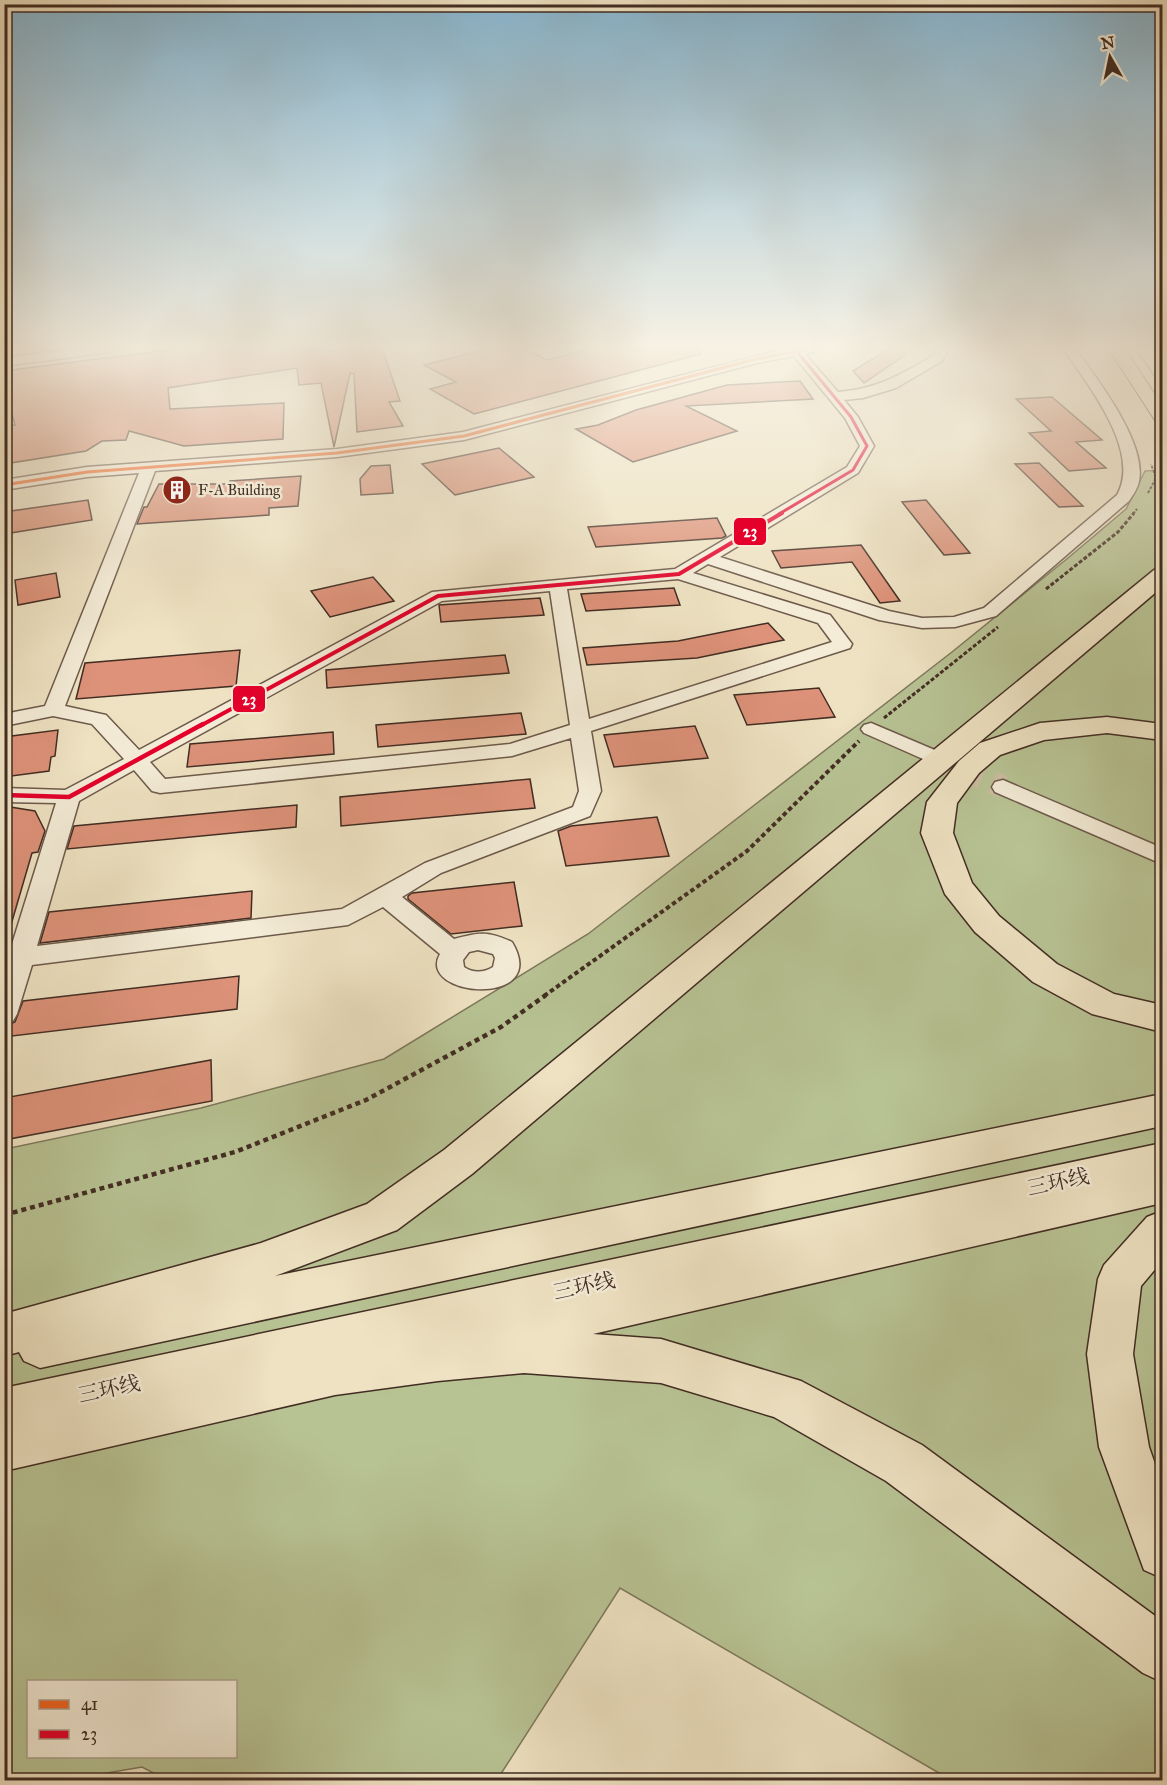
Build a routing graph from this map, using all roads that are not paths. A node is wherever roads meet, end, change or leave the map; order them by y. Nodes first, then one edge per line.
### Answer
1 (462, 431) edge
2 (482, 431) edge
3 (859, 431) edge
4 (1121, 431) edge
5 (149, 467) junction
6 (4, 480) edge
7 (4, 485) edge
8 (706, 558) junction
9 (679, 574) junction
10 (1162, 575) edge
11 (558, 585) junction
12 (53, 710) junction
13 (4, 720) edge
14 (580, 728) junction
15 (871, 729) road end
16 (1162, 732) edge
17 (930, 755) tunnel mouth
18 (135, 761) junction
19 (1003, 787) tunnel mouth
20 (4, 795) edge
21 (69, 797) junction
22 (1162, 857) edge
23 (384, 896) junction
24 (454, 952) dead end
25 (22, 957) junction
26 (4, 1014) edge
27 (1162, 1018) edge
28 (1162, 1110) edge
29 (1162, 1160) edge
30 (1162, 1186) edge
31 (1162, 1230) edge
32 (4, 1335) edge
33 (4, 1353) edge
34 (335, 1373) junction
35 (4, 1412) edge
36 (4, 1448) edge
37 (1162, 1552) edge
38 (1162, 1654) edge

1 - 6 street
2 - 5 street
3 - 8 street
4 - 8 street
5 - 7 street
5 - 12 street
8 - 9 street
9 - 11 street
9 - 14 street
10 - 32 highway
11 - 14 street
11 - 18 street
12 - 13 street
12 - 18 street
14 - 18 street
14 - 23 street
15 - 17 street
16 - 27 highway
18 - 21 street
19 - 22 street
20 - 21 street
21 - 25 street
23 - 24 street
23 - 25 street
25 - 26 street
28 - 33 highway
29 - 35 highway, 三环线
30 - 34 highway
31 - 37 highway
34 - 36 highway
34 - 38 highway

